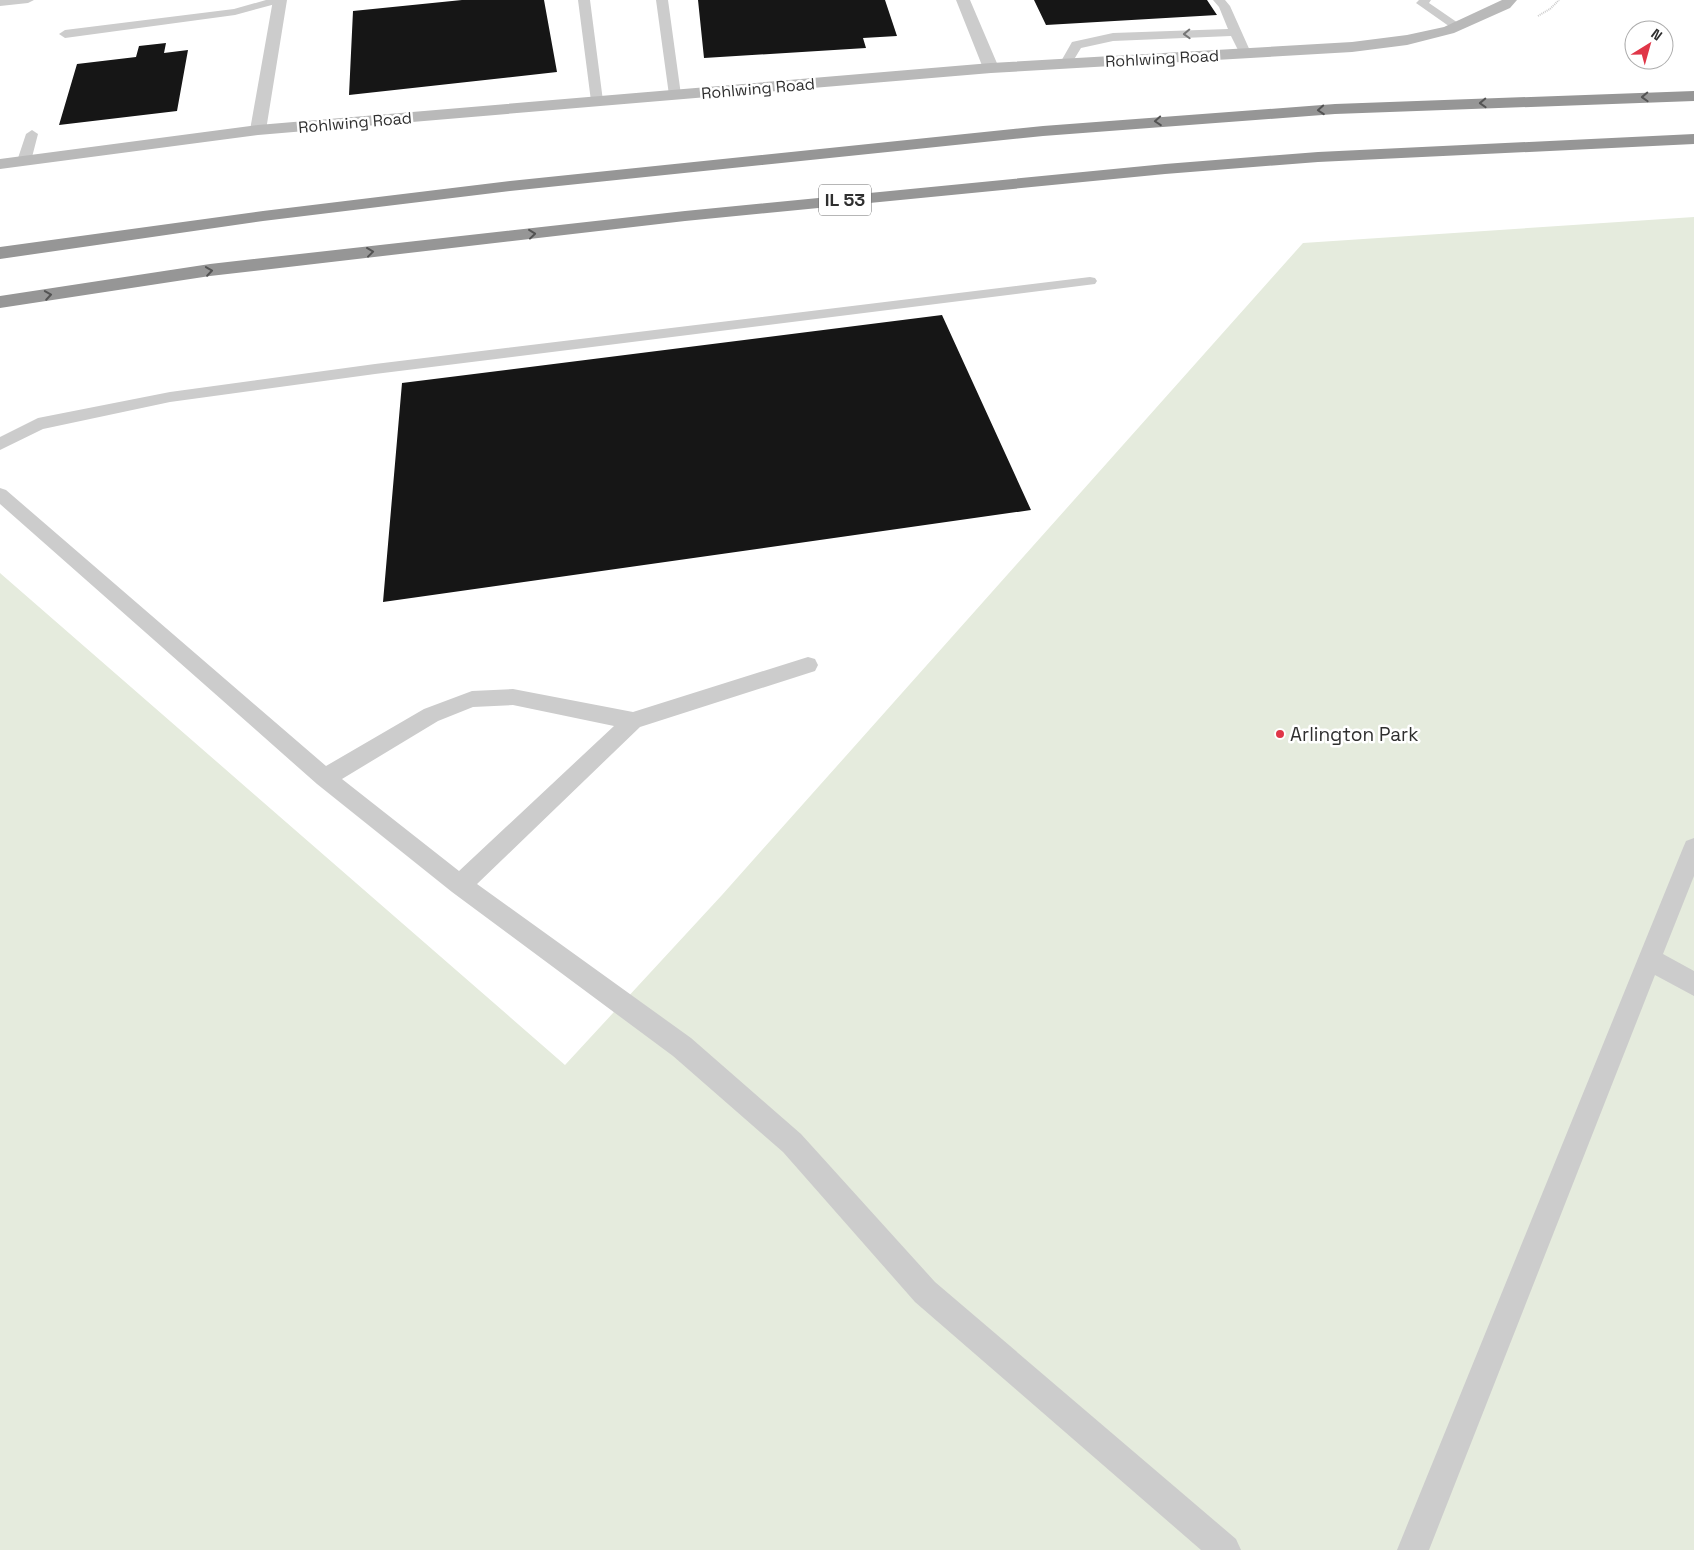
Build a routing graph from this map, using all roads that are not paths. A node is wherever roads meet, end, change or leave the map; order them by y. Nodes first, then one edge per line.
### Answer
1 (28, 0) edge
2 (280, 0) edge
3 (584, 0) edge
4 (662, 0) edge
5 (963, 0) edge
6 (1219, 0) edge
7 (1425, 0) edge
8 (1510, 0) edge
9 (0, 2) edge
10 (1457, 27) junction
11 (1236, 32) junction
12 (64, 34) dead end
13 (1246, 53) junction
14 (1066, 63) junction
15 (991, 68) junction
16 (675, 95) junction
17 (1694, 96) edge
18 (597, 101) junction
19 (258, 130) junction
20 (32, 134) dead end
21 (1694, 139) edge
22 (24, 161) junction
23 (0, 164) edge
24 (0, 254) edge
25 (1090, 281) dead end
26 (0, 302) edge
27 (0, 444) edge
28 (0, 494) edge
29 (808, 665) dead end
30 (633, 721) junction
31 (325, 778) junction
32 (1694, 848) edge
33 (460, 885) junction
34 (1649, 959) junction
35 (1694, 984) edge
36 (1224, 1550) edge
37 (1413, 1550) edge

1 - 9 lane
2 - 12 lane
2 - 19 street
3 - 18 lane
4 - 16 lane
5 - 15 street
6 - 11 lane
7 - 10 lane
8 - 10 main road, Rohlwing Road
10 - 13 main road, Rohlwing Road
11 - 13 lane
11 -> 14 lane
13 - 14 main road, Rohlwing Road
14 - 15 main road, Rohlwing Road
15 - 16 main road, Rohlwing Road
16 - 18 main road, Rohlwing Road
17 -> 24 highway
18 - 19 main road, Rohlwing Road
19 - 22 main road, Rohlwing Road
20 - 22 lane
26 -> 21 highway, IL 53
22 - 23 main road, Rohlwing Road
25 - 27 lane
28 - 31 lane
29 - 30 lane
30 - 31 lane
30 - 33 lane
31 - 33 lane
32 - 34 lane
33 - 36 lane
34 - 35 lane
34 - 37 lane

